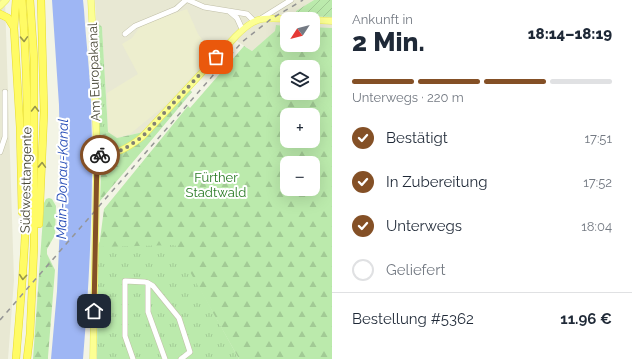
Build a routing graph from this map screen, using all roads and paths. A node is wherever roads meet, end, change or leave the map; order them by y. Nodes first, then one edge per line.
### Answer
1 (6, 0) edge
2 (16, 0) edge
3 (22, 0) edge
4 (30, 0) edge
5 (38, 0) edge
6 (41, 0) edge
7 (90, 0) edge
8 (187, 0) edge
9 (291, 0) edge
10 (0, 6) edge
11 (229, 12) junction
12 (0, 14) edge
13 (246, 14) junction
14 (41, 17) junction
15 (262, 18) junction
16 (280, 19) edge
17 (238, 20) junction
18 (320, 20) edge
19 (254, 21) junction
20 (332, 21) edge
21 (14, 28) junction
22 (242, 29) junction
23 (125, 34) dead end
24 (5, 92) dead end
25 (0, 152) edge
26 (97, 156) junction
27 (25, 238) junction
28 (34, 246) junction
29 (148, 283) junction
30 (16, 359) edge
31 (27, 359) edge
32 (93, 359) edge
33 (133, 359) edge
34 (165, 359) edge
35 (181, 359) edge

1 - 10 main road
2 - 21 highway
3 -> 27 highway, Südwesttangente
28 -> 4 highway, Südwesttangente
5 - 14 highway
6 - 14 highway
7 - 26 main road, Am Europakanal
8 - 11 street
8 - 23 street
9 - 15 street
11 - 13 street
11 - 17 street
12 - 21 highway
13 - 17 street
13 - 19 street
28 -> 14 highway
15 - 16 main road
15 - 19 main road
17 - 22 street
18 - 20 main road
19 - 22 main road
21 - 27 highway
22 - 26 main road
24 - 25 street
26 - 32 main road, Am Europakanal
27 -> 30 highway, Südwesttangente
28 - 31 highway, Südwesttangente
29 - 33 street
29 - 34 street
29 - 35 street

